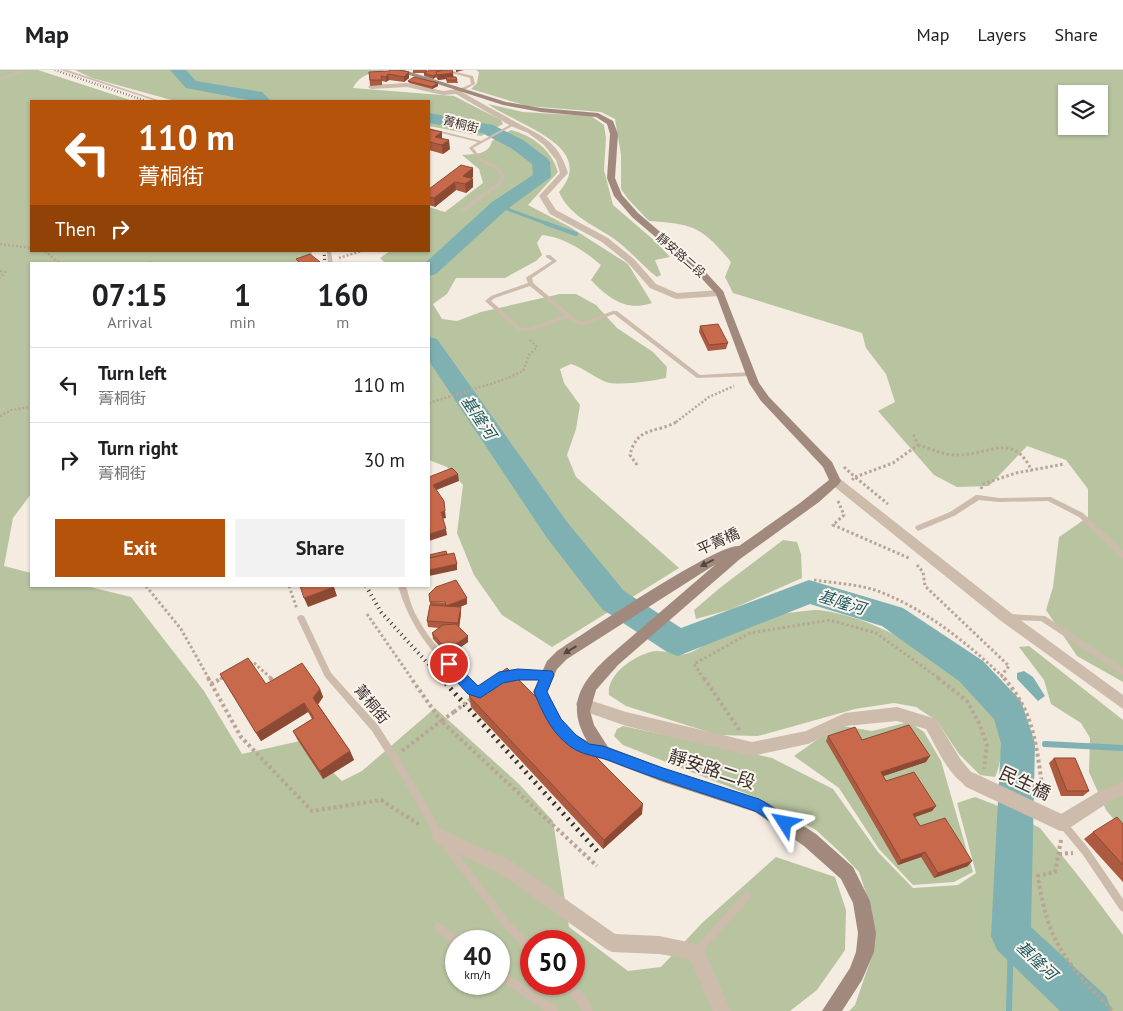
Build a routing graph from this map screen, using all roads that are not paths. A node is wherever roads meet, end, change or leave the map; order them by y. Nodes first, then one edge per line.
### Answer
1 (27, 70) edge
2 (63, 70) edge
3 (397, 70) edge
4 (449, 72) edge
5 (0, 79) edge
6 (371, 86) edge
7 (461, 91) junction
8 (156, 100) edge
9 (511, 126) junction
10 (430, 129) edge
11 (482, 142) junction
12 (463, 210) dead end
13 (548, 256) dead end
14 (531, 284) junction
15 (720, 293) junction
16 (568, 316) junction
17 (753, 378) junction
18 (835, 481) junction
19 (918, 528) dead end
20 (752, 543) junction
21 (1123, 555) edge
22 (402, 587) edge
23 (1006, 617) junction
24 (301, 618) road end
25 (1123, 672) edge
26 (548, 675) junction
27 (1123, 703) edge
28 (583, 704) junction
29 (603, 752) junction
30 (1123, 788) edge
31 (1062, 829) junction
32 (440, 837) junction
33 (747, 896) dead end
34 (1123, 907) edge
35 (438, 927) dead end
36 (445, 932) edge
37 (520, 938) edge
38 (696, 951) junction
39 (510, 981) edge
40 (577, 995) edge
41 (553, 1011) edge
42 (588, 1011) edge
43 (722, 1011) edge
44 (830, 1011) edge

1 - 5 lane
2 - 8 lane
3 - 7 main road, 靜安路二段
4 - 7 lane
6 - 7 street
7 - 9 street
7 - 15 main road, 靜安路二段
9 - 11 lane, 菁桐街
9 - 15 street
10 - 11 lane, 菁桐街
11 - 12 lane
13 - 14 lane
14 - 16 lane
14 - 16 lane
15 - 17 main road, 靜安路二段
16 - 17 lane
17 - 18 main road, 靜安路二段
18 - 20 main road
18 - 23 street
19 - 21 lane
20 -> 26 main road, 平菁橋
20 - 28 main road, 平菁橋
22 - 26 lane
23 - 25 lane
23 - 27 street
24 - 32 lane, 菁桐街
26 - 29 main road, 靜安路二段
28 - 29 main road
28 - 31 street, 民生橋, bridge
29 - 44 main road, 靜安路二段
30 - 31 street
31 - 34 lane
32 - 37 lane, 菁桐街
32 - 38 street
33 - 38 lane
35 - 36 lane
38 - 43 street
39 - 41 lane
40 - 42 lane

